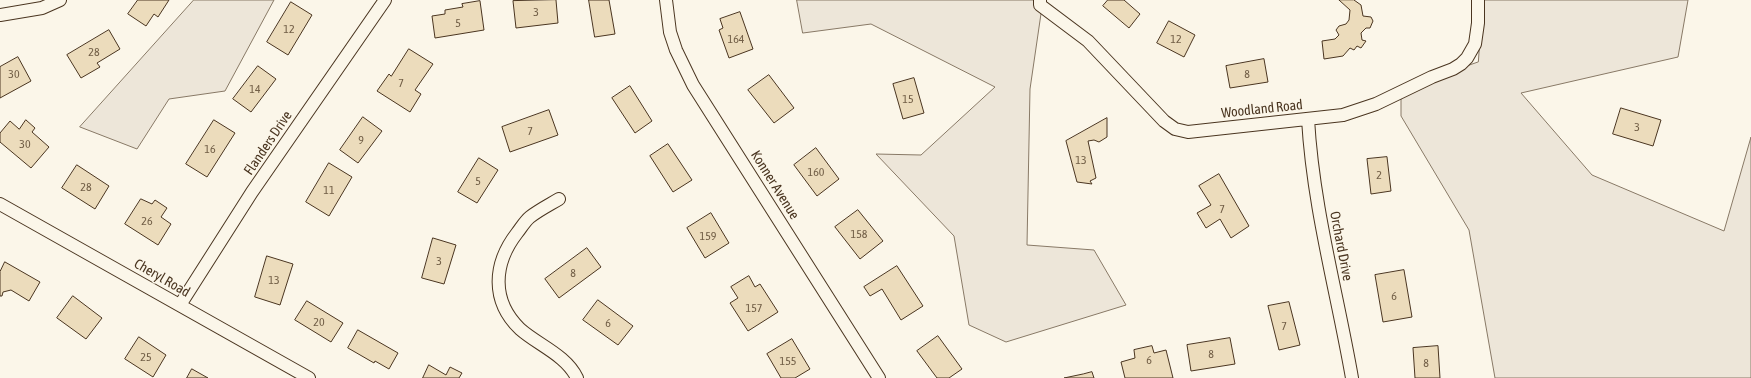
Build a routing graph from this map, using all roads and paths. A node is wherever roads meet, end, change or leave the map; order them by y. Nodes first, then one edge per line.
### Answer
1 (60, 0) edge
2 (385, 0) edge
3 (666, 0) edge
4 (1040, 0) edge
5 (1478, 0) edge
6 (0, 15) edge
7 (1308, 119) junction
8 (558, 199) dead end
9 (0, 204) edge
10 (180, 305) junction
11 (309, 378) edge
12 (577, 378) edge
13 (879, 378) edge
14 (1352, 378) edge

1 - 6 street
2 - 10 street, Flanders Drive
3 - 13 street, Konner Avenue
4 - 7 street, Woodland Road
5 - 7 street, Woodland Road
7 - 14 street, Orchard Drive
8 - 12 street
9 - 10 street, Cheryl Road
10 - 11 street, Cheryl Road

